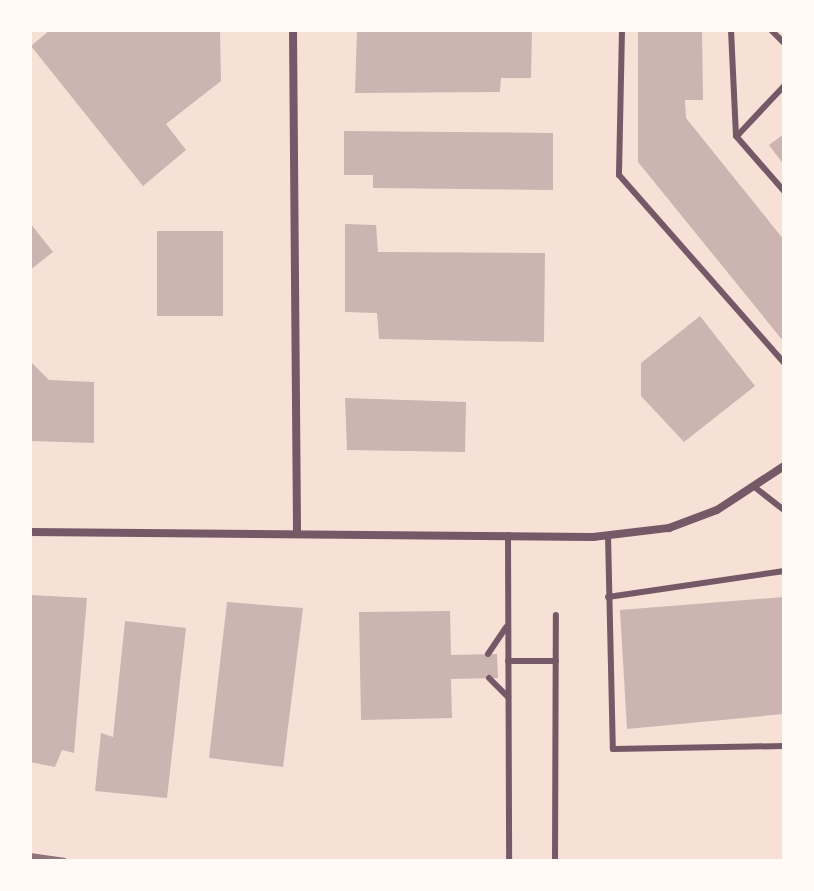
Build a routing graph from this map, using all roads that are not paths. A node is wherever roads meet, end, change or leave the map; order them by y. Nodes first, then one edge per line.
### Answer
1 (293, 30) edge
2 (622, 30) edge
3 (731, 30) edge
4 (771, 30) edge
5 (784, 43) edge
6 (784, 86) edge
7 (736, 136) junction
8 (784, 191) edge
9 (784, 363) edge
10 (784, 466) edge
11 (757, 489) junction
12 (784, 510) edge
13 (297, 531) junction
14 (30, 532) edge
15 (508, 535) junction
16 (608, 535) junction
17 (784, 571) edge
18 (608, 597) junction
19 (556, 615) dead end
20 (506, 627) junction
21 (488, 654) dead end
22 (508, 661) junction
23 (556, 661) junction
24 (489, 678) dead end
25 (508, 697) junction
26 (784, 746) edge
27 (509, 861) edge
28 (555, 861) edge

1 - 13 street
2 - 9 lane
3 - 7 lane
4 - 5 lane
6 - 7 lane
7 - 8 lane
10 - 11 street
11 - 12 lane
11 - 16 street
13 - 14 street
13 - 15 street
15 - 16 street
15 - 20 lane
16 - 18 lane
17 - 18 lane
18 - 26 lane
19 - 23 lane
20 - 21 lane
20 - 22 lane
22 - 23 lane
22 - 25 lane
23 - 28 lane
24 - 25 lane
25 - 27 lane

